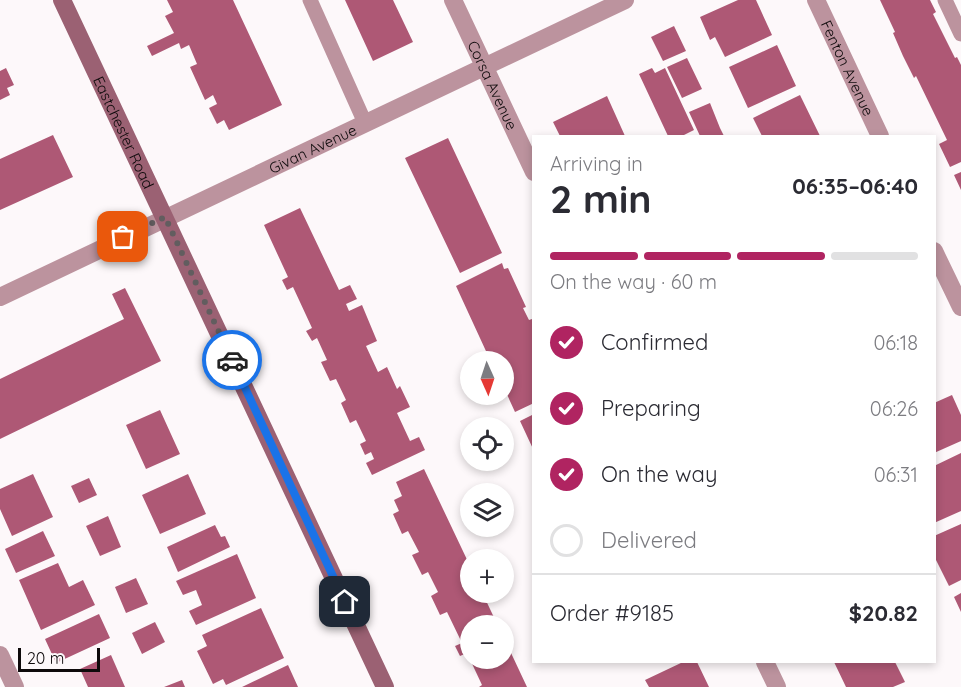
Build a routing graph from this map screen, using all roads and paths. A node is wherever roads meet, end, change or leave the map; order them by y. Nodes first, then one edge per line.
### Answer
1 (62, 0) edge
2 (310, 0) edge
3 (453, 0) edge
4 (626, 0) edge
5 (816, 0) edge
6 (945, 0) edge
7 (599, 6) edge
8 (961, 34) edge
9 (484, 66) junction
10 (365, 123) junction
11 (880, 135) edge
12 (532, 168) edge
13 (165, 217) junction
14 (936, 255) edge
15 (0, 297) edge
16 (961, 307) edge
17 (0, 655) edge
18 (765, 663) edge
19 (15, 687) edge
20 (385, 687) edge
21 (777, 687) edge

1 - 13 main road, Eastchester Road
2 - 10 lane
3 - 9 street, Corsa Avenue
4 - 7 street, Givan Avenue
5 - 11 street, Fenton Avenue
6 - 8 lane
7 - 9 street, Givan Avenue
9 - 10 street, Givan Avenue
9 - 12 street, Corsa Avenue
10 - 13 street, Givan Avenue
13 - 15 street, Givan Avenue
13 - 20 main road, Eastchester Road
14 - 16 street
17 - 19 street
18 - 21 street

